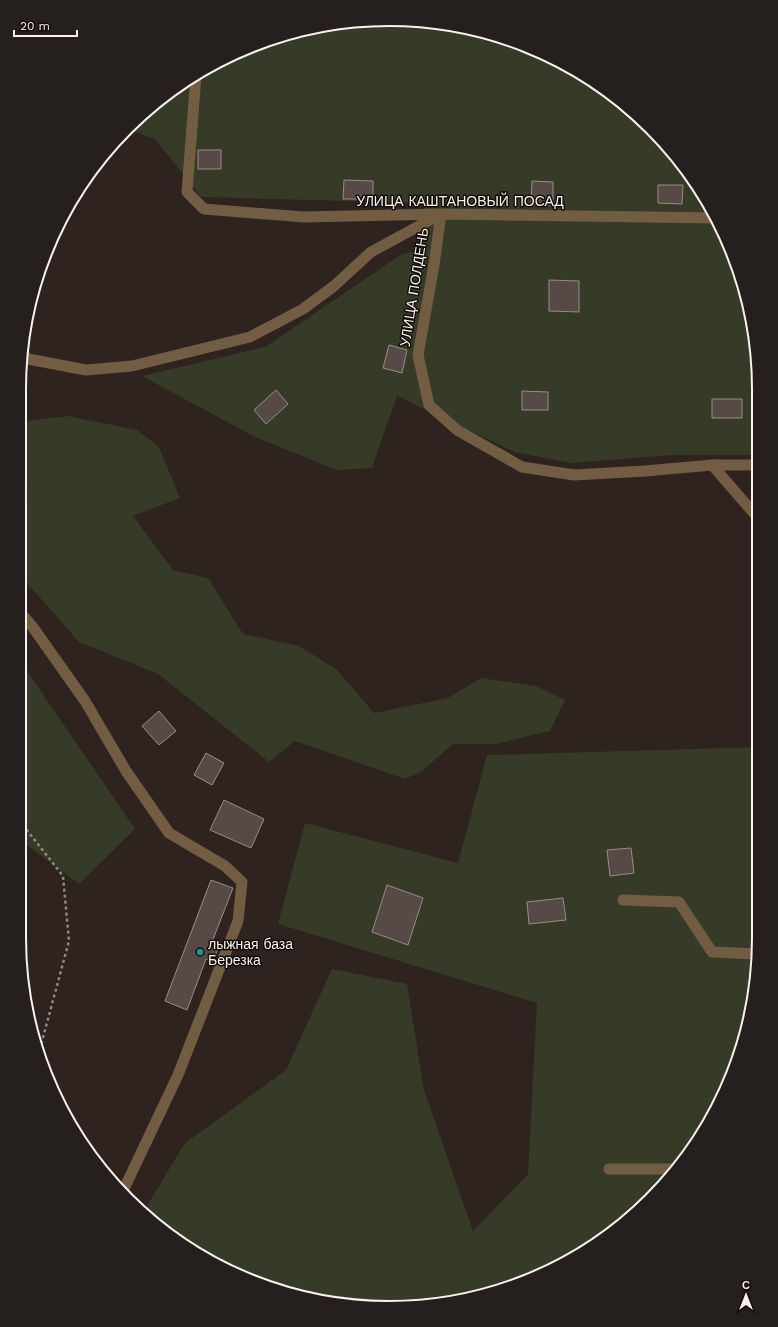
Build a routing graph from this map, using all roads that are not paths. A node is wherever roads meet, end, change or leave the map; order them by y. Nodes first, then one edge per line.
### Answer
1 (195, 82) edge
2 (441, 214) junction
3 (709, 218) edge
4 (28, 359) edge
5 (712, 465) junction
6 (752, 465) edge
7 (752, 511) edge
8 (26, 618) edge
9 (623, 900) dead end
10 (751, 954) edge
11 (669, 1168) edge
12 (609, 1169) dead end
13 (125, 1187) edge

1 - 2 street, УЛИЦА КАШТАНОВЫЙ ПОСАД
2 - 3 street, УЛИЦА КАШТАНОВЫЙ ПОСАД
2 - 4 street, УЛИЦА ПОЛДЕНЬ
2 - 5 street, УЛИЦА ПОЛДЕНЬ
5 - 6 street, УЛИЦА ПОЛДЕНЬ
5 - 7 street
8 - 13 street
9 - 10 street
11 - 12 street

